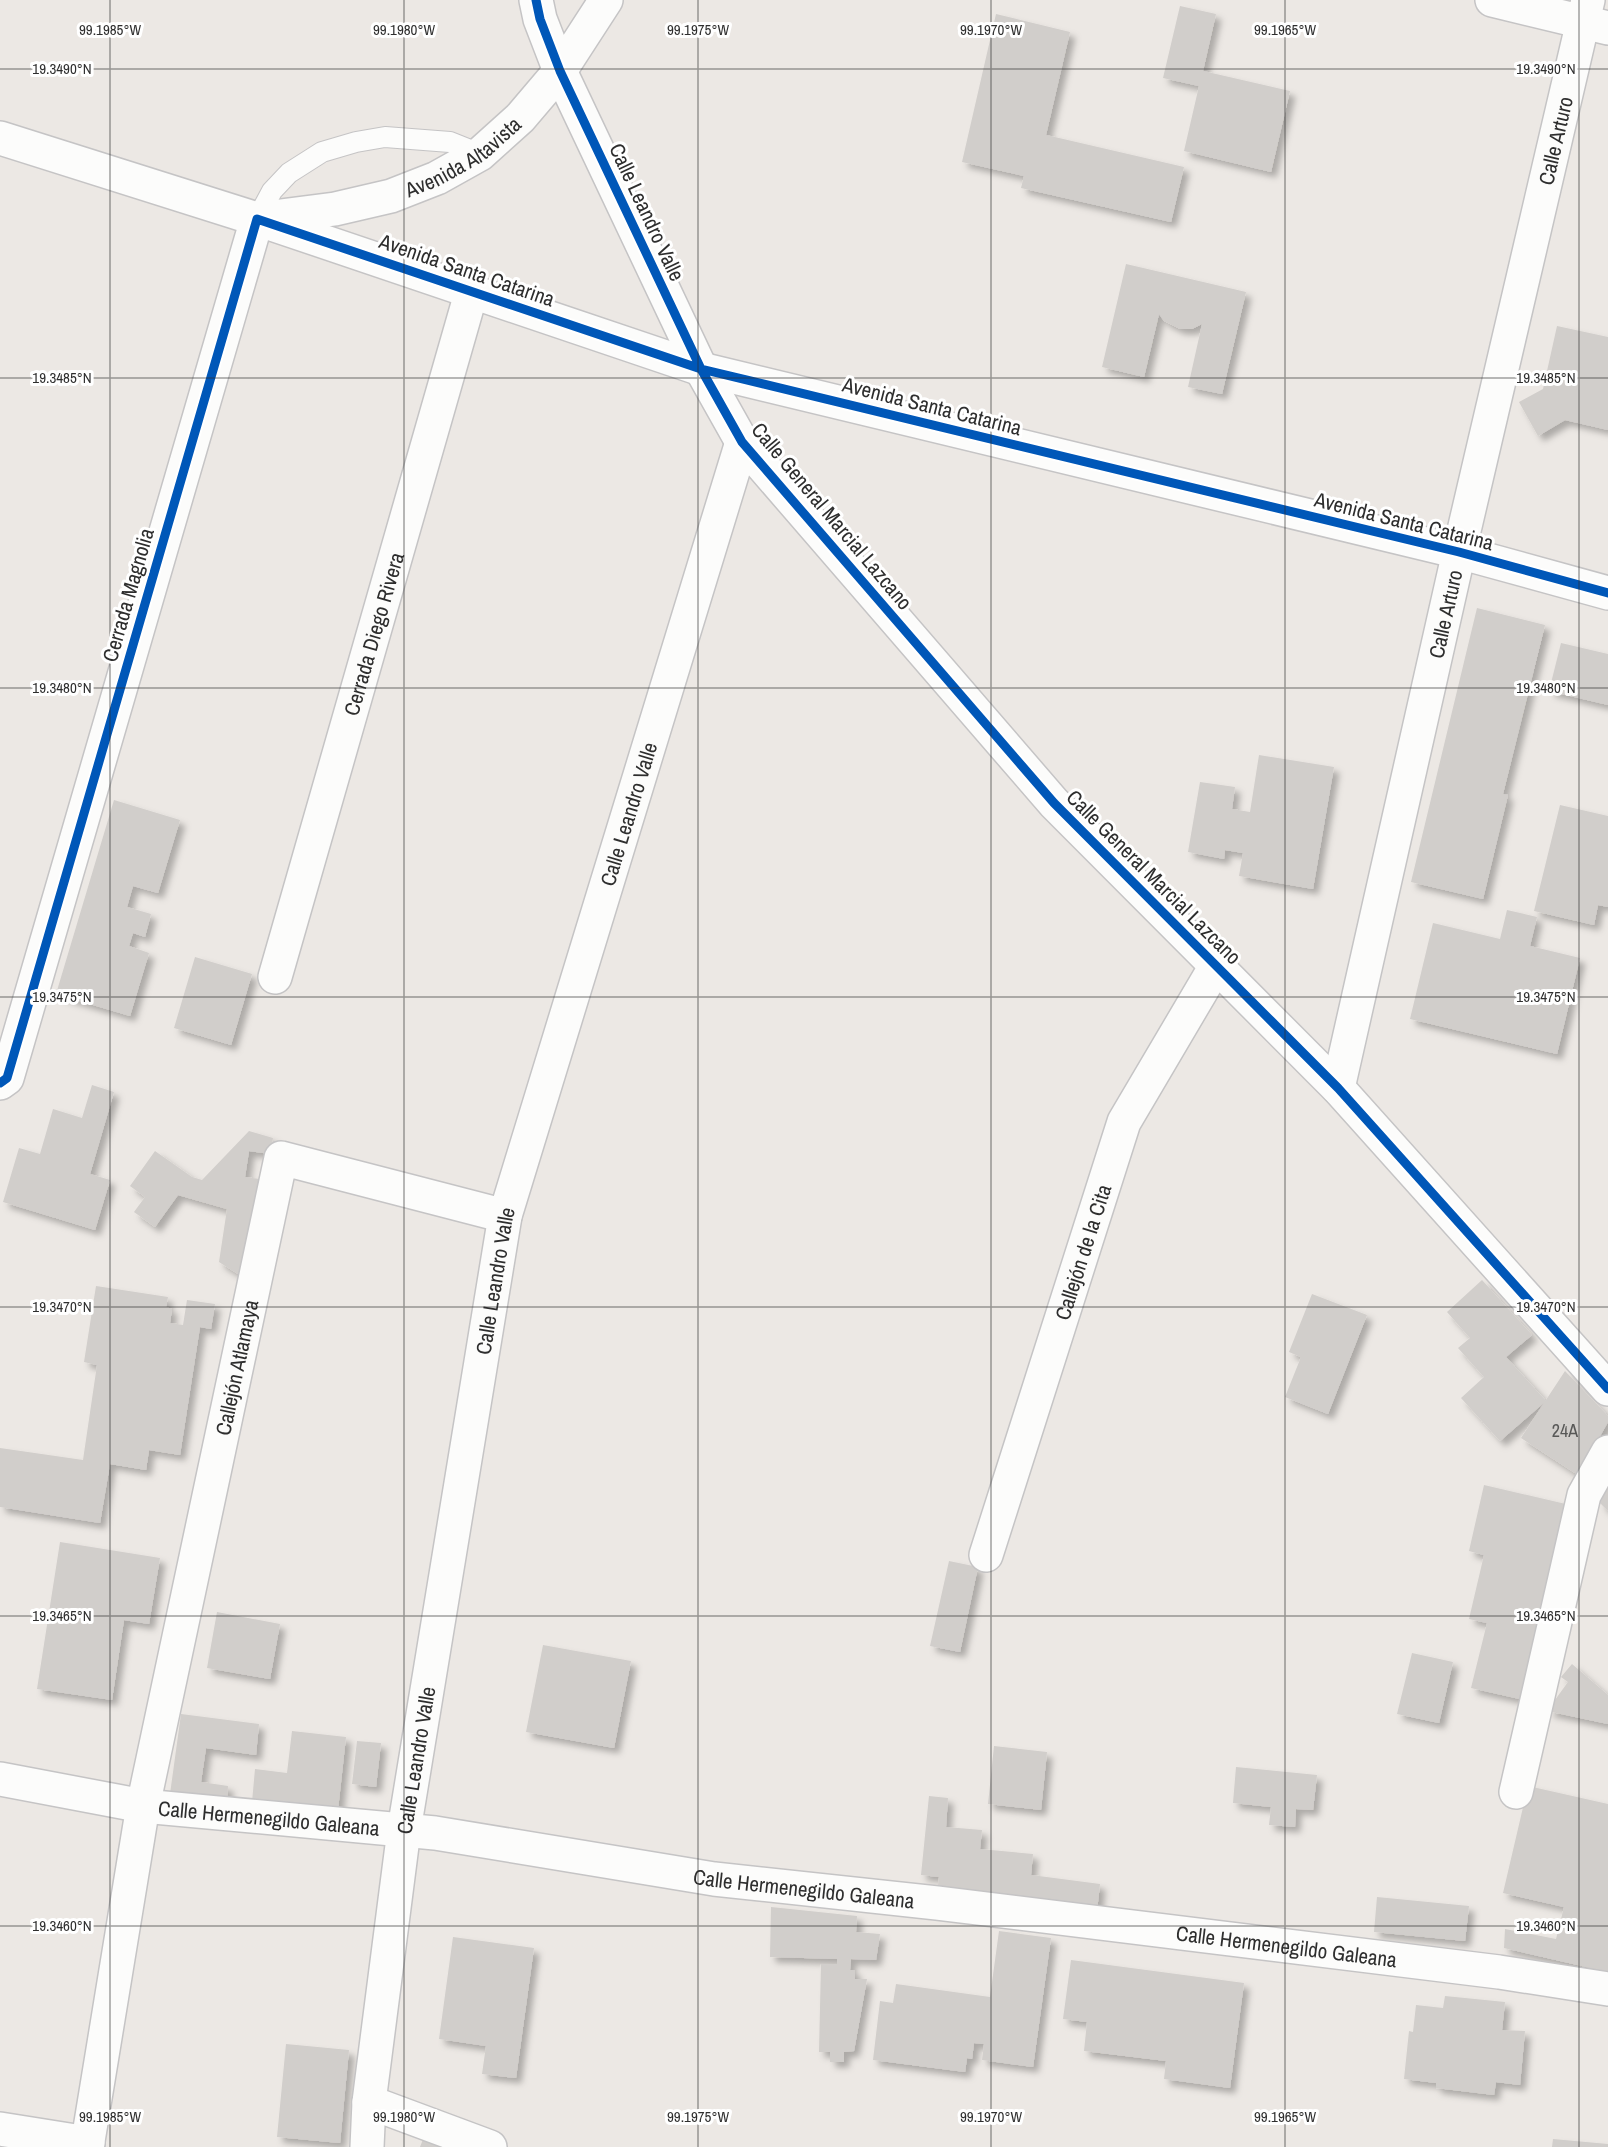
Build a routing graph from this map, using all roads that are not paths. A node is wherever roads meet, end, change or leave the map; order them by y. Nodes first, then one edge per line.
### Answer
1 (537, 0) edge
2 (606, 0) edge
3 (1492, 0) edge
4 (1593, 17) edge
5 (560, 71) junction
6 (0, 138) edge
7 (480, 154) junction
8 (257, 219) junction
9 (472, 290) junction
10 (701, 369) junction
11 (742, 442) junction
12 (1459, 552) junction
13 (1608, 593) edge
14 (1216, 966) junction
15 (275, 977) dead end
16 (0, 1083) edge
17 (1338, 1088) junction
18 (505, 1216) junction
19 (1608, 1389) edge
20 (1608, 1452) edge
21 (986, 1555) dead end
22 (0, 1779) edge
23 (1516, 1792) dead end
24 (143, 1806) junction
25 (404, 1830) junction
26 (1608, 1989) edge
27 (369, 2102) junction
28 (0, 2129) edge
29 (88, 2145) edge
30 (367, 2147) edge
31 (490, 2147) edge

1 - 5 street, Calle Leandro Valle
2 - 5 street, Avenida Altavista
3 - 4 street
4 - 12 street, Calle Arturo
5 - 7 street, Avenida Altavista
5 - 10 street, Calle Leandro Valle
6 - 8 street, Avenida Santa Catarina
7 - 8 street, Avenida Altavista
7 - 8 lane
8 - 9 street, Avenida Santa Catarina
8 - 16 street, Cerrada Magnolia
9 - 10 street, Avenida Santa Catarina
9 - 15 street, Cerrada Diego Rivera
10 - 11 street, Calle General Marcial Lazcano
10 - 12 street, Avenida Santa Catarina
11 - 14 street, Calle General Marcial Lazcano
11 - 18 street, Calle Leandro Valle
12 - 13 street, Avenida Santa Catarina
12 - 17 street, Calle Arturo
14 - 17 street, Calle General Marcial Lazcano
14 - 21 street, Callejón de la Cita
17 - 19 street, Calle General Marcial Lazcano
18 - 24 street, Callejón Atlamaya
18 - 25 street, Calle Leandro Valle
20 - 23 street
22 - 24 street, Calle Hermenegildo Galeana
24 - 25 street, Calle Hermenegildo Galeana
24 - 29 street
25 - 26 street, Calle Hermenegildo Galeana
25 - 27 street, Calle Leandro Valle
27 - 30 street, Calle Leandro Valle
27 - 31 street
28 - 29 street

